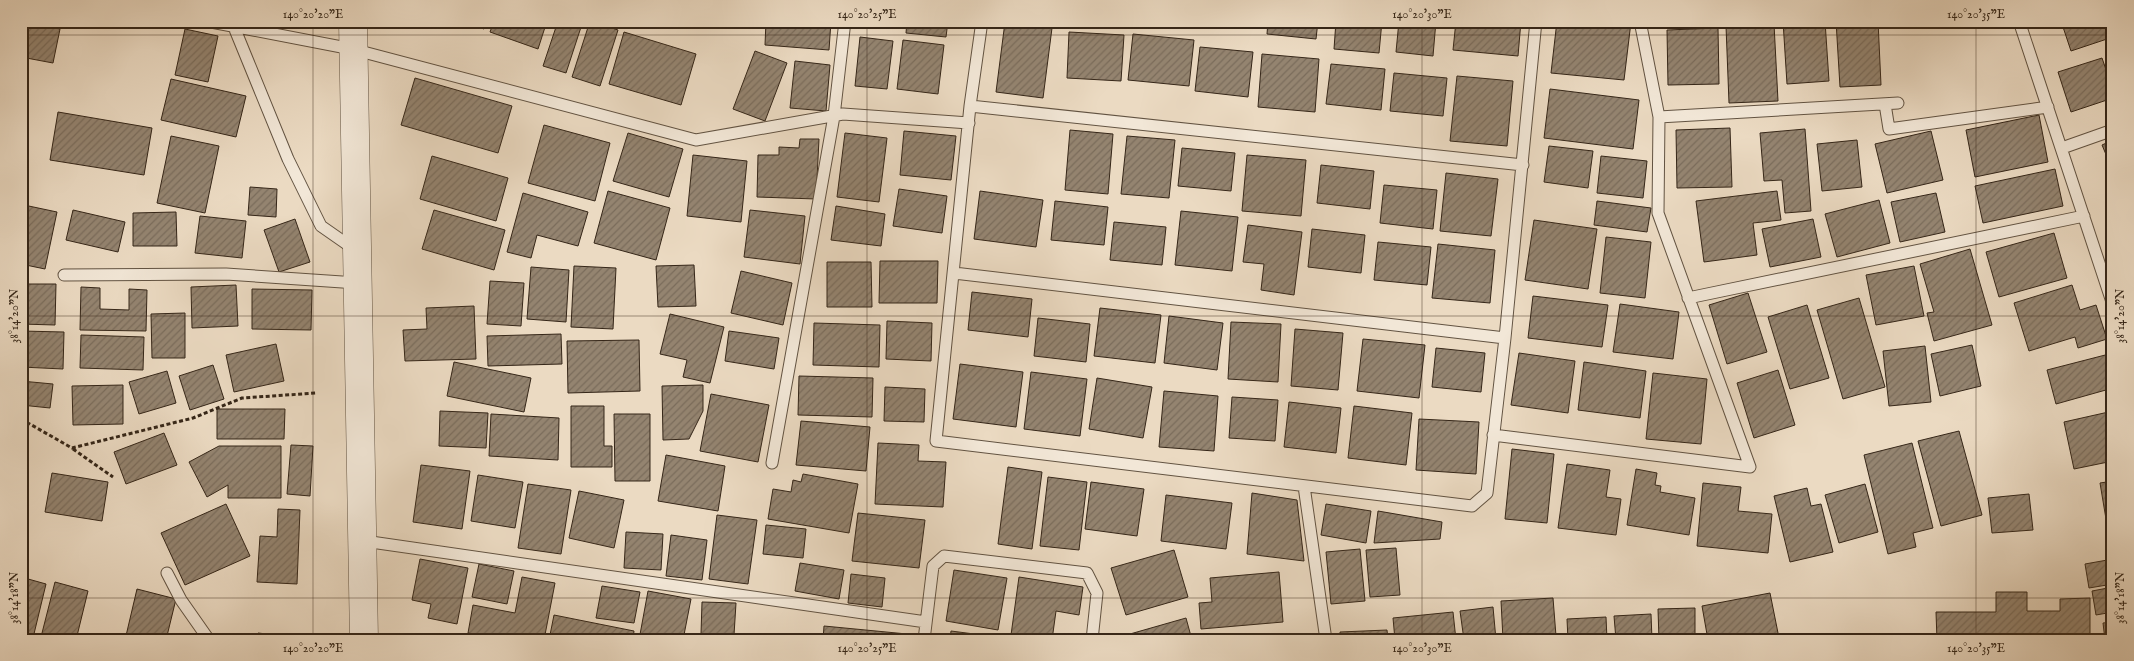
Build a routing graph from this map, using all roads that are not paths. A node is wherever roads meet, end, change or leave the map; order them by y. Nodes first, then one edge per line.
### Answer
1 (206, 21) edge
2 (353, 21) edge
3 (845, 21) edge
4 (982, 21) edge
5 (1536, 21) edge
6 (1640, 21) edge
7 (2019, 21) edge
8 (235, 24) edge
9 (352, 49) junction
10 (1898, 103) dead end
11 (1884, 104) junction
12 (970, 106) junction
13 (2048, 107) junction
14 (834, 116) junction
15 (1659, 117) junction
16 (969, 123) junction
17 (2113, 130) edge
18 (2062, 148) junction
19 (1523, 165) junction
20 (2084, 216) junction
21 (357, 250) junction
22 (954, 273) junction
23 (64, 275) dead end
24 (357, 283) junction
25 (1688, 298) junction
26 (2113, 305) edge
27 (1505, 338) junction
28 (1493, 435) junction
29 (772, 463) dead end
30 (1304, 486) junction
31 (364, 541) junction
32 (167, 573) dead end
33 (926, 622) junction
34 (209, 640) edge
35 (364, 640) edge
36 (924, 640) edge
37 (1092, 640) edge
38 (1326, 640) edge

1 - 8 lane
2 - 9 street
3 - 14 lane
4 - 12 lane
5 - 19 lane
6 - 15 lane
7 - 13 lane
8 - 9 lane
8 - 21 lane
9 - 14 lane
9 - 21 street
10 - 11 lane
11 - 13 lane
11 - 15 lane
12 - 16 lane
12 - 19 lane
13 - 18 lane
14 - 16 lane
14 - 29 lane
15 - 25 lane
16 - 22 lane
17 - 18 lane
18 - 20 lane
19 - 27 lane
20 - 25 lane
20 - 26 lane
21 - 24 street
22 - 27 lane
22 - 30 lane
23 - 24 lane
24 - 31 street
25 - 28 lane
27 - 28 lane
28 - 30 lane
30 - 38 lane
31 - 33 lane
31 - 35 street
32 - 34 lane
33 - 36 lane
33 - 37 lane

